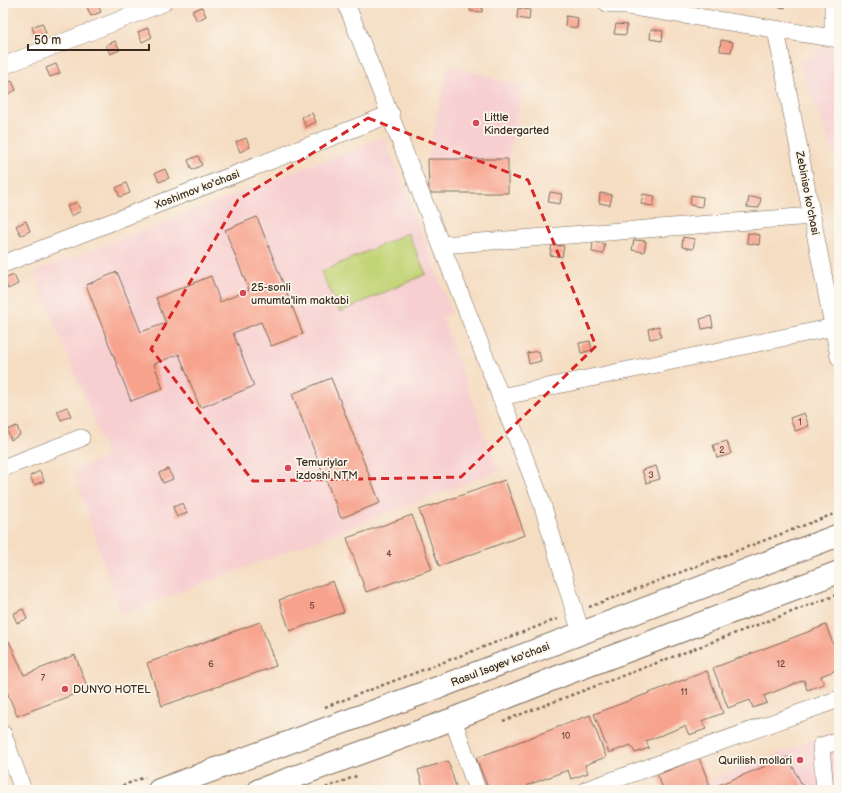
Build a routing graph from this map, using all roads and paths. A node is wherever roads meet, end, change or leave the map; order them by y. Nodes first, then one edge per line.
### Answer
1 (162, 3) edge
2 (346, 3) edge
3 (607, 3) edge
4 (833, 3) edge
5 (776, 30) junction
6 (836, 39) edge
7 (3, 66) edge
8 (391, 114) junction
9 (812, 216) junction
10 (442, 245) junction
11 (3, 264) edge
12 (834, 327) junction
13 (839, 357) edge
14 (500, 396) junction
15 (81, 438) dead end
16 (3, 468) edge
17 (839, 512) edge
18 (839, 535) edge
19 (839, 572) edge
20 (839, 594) edge
21 (578, 623) junction
22 (839, 699) edge
23 (319, 709) dead end
24 (453, 719) junction
25 (497, 724) dead end
26 (3, 734) edge
27 (839, 741) edge
28 (154, 783) edge
29 (186, 785) edge
30 (23, 790) edge
31 (112, 790) edge
32 (258, 790) edge
33 (477, 790) edge
34 (586, 790) edge
35 (825, 790) edge

1 - 7 street
2 - 8 street
3 - 5 street
4 - 6 street
5 - 6 street
5 - 9 street, Zebiniso ko'chasi
8 - 10 street
8 - 11 street, Xoshimov ko'chasi
9 - 10 street
9 - 12 street, Zebiniso ko'chasi
10 - 14 street
12 - 13 street, Zebiniso ko'chasi
12 - 14 street
14 - 21 street
15 - 16 street
17 - 21 path
18 - 21 main road, Rasul Isayev ko'chasi
19 - 24 main road
20 - 25 path
21 - 23 path
21 - 29 main road, Rasul Isayev ko'chasi
22 - 34 street
24 - 32 main road
24 - 33 street
26 - 30 street
27 - 35 street
28 - 29 main road, Rasul Isayev ko'chasi
28 - 31 path

